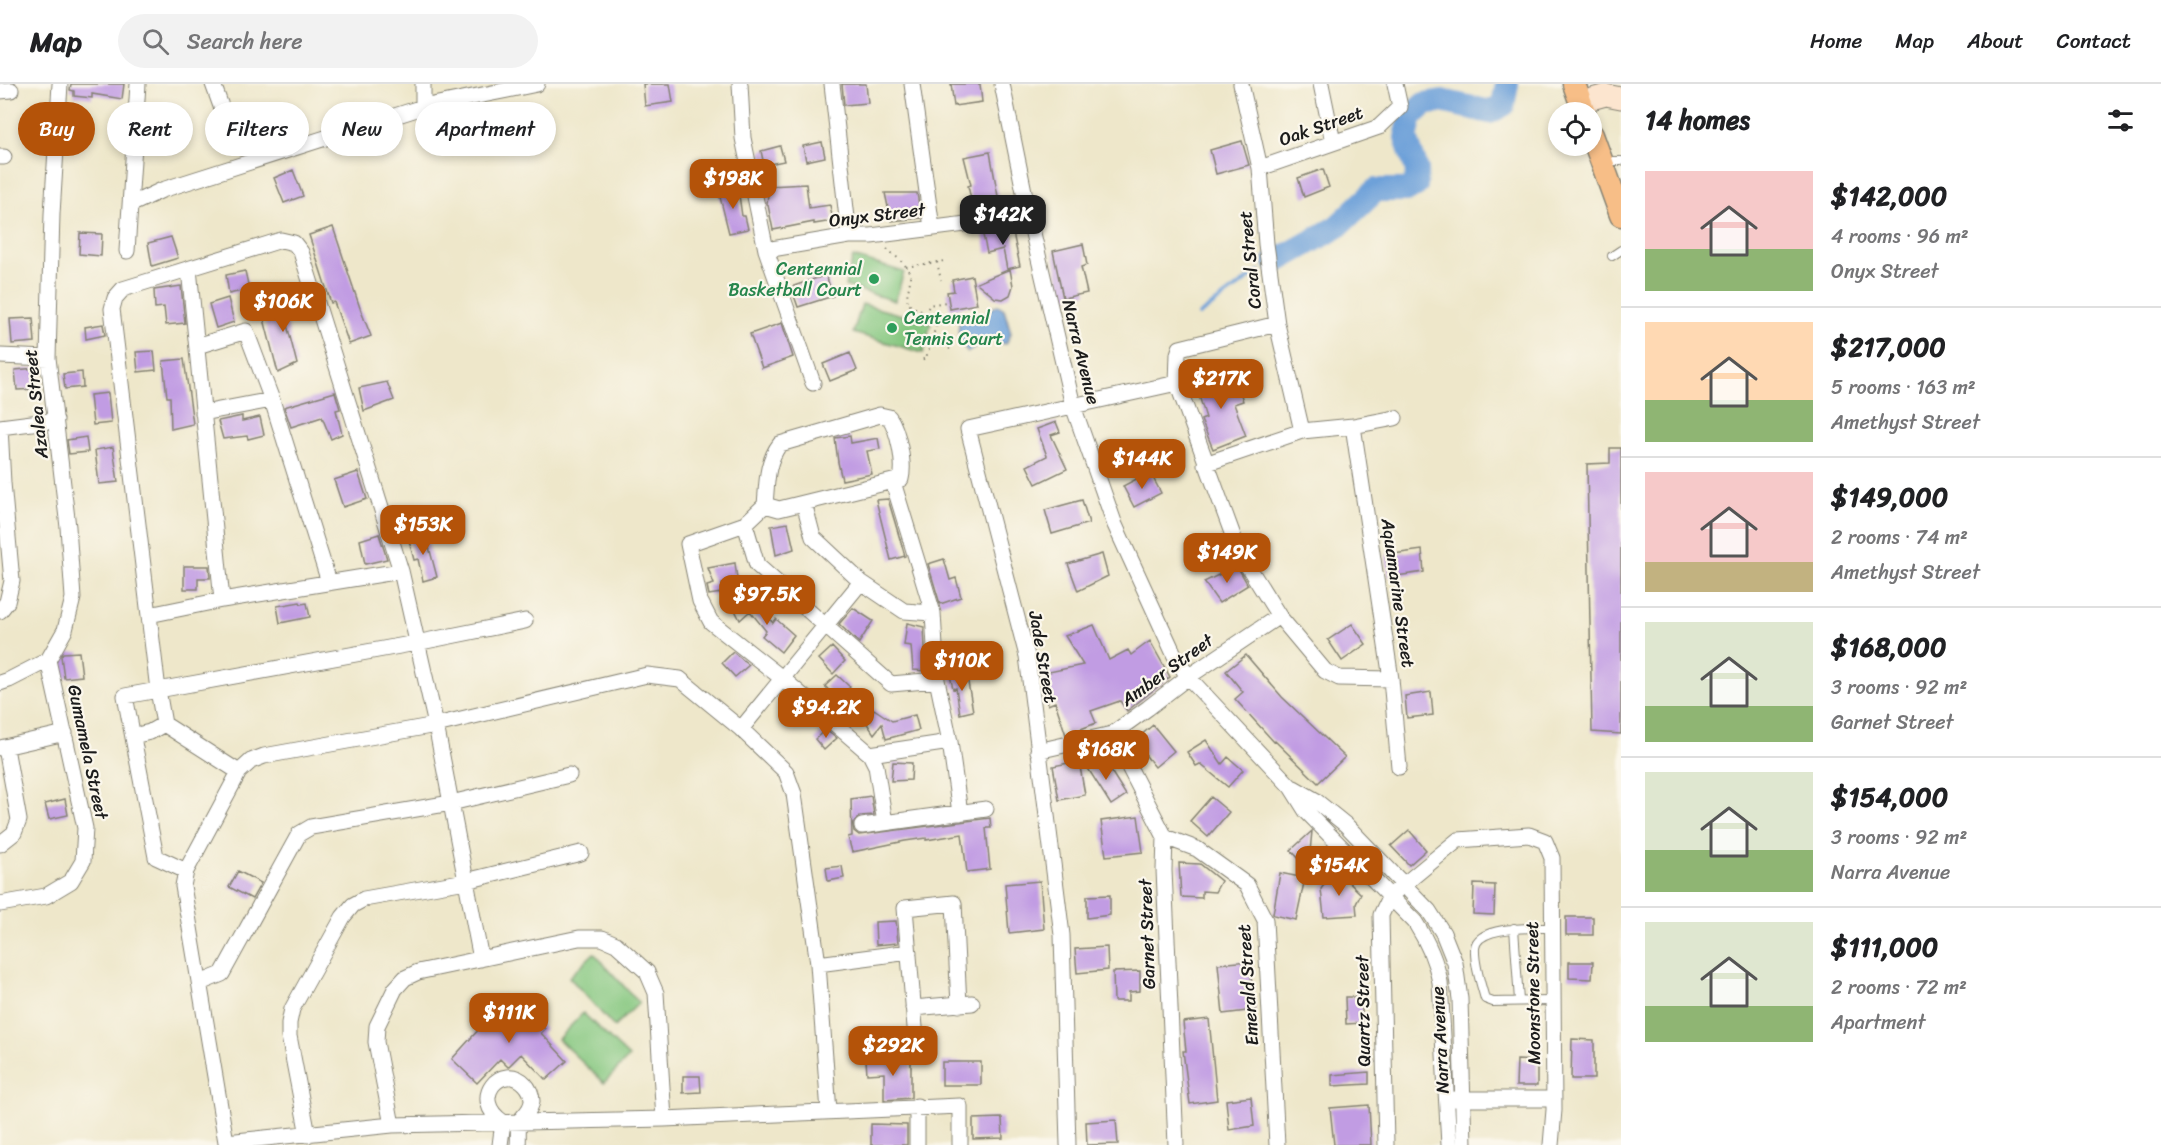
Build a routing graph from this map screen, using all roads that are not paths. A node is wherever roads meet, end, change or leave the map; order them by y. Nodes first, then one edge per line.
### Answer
1 (60, 84) edge
2 (138, 84) edge
3 (213, 84) edge
4 (423, 84) edge
5 (537, 84) edge
6 (740, 84) edge
7 (832, 84) edge
8 (912, 84) edge
9 (1002, 84) edge
10 (1241, 84) edge
11 (1321, 84) edge
12 (1395, 84) edge
13 (1621, 98) edge
14 (1580, 100) edge
15 (219, 102) edge
16 (423, 102) edge
17 (448, 102) edge
18 (415, 110) edge
19 (1333, 142) junction
20 (1602, 149) edge
21 (1611, 161) edge
22 (1260, 168) junction
23 (132, 204) junction
24 (1620, 210) edge
25 (1029, 216) junction
26 (932, 228) junction
27 (849, 236) junction
28 (127, 250) dead end
29 (766, 250) junction
30 (1621, 250) edge
31 (1612, 256) dead end
32 (189, 269) junction
33 (1277, 324) junction
34 (197, 346) junction
35 (0, 356) edge
36 (48, 358) junction
37 (813, 382) dead end
38 (1177, 383) junction
39 (272, 400) junction
40 (1073, 406) junction
41 (203, 413) junction
42 (1395, 418) dead end
43 (56, 420) junction
44 (1353, 426) junction
45 (0, 427) edge
46 (1302, 431) junction
47 (1205, 464) junction
48 (893, 482) junction
49 (1, 483) edge
50 (804, 503) junction
51 (765, 505) junction
52 (745, 524) junction
53 (4, 540) edge
54 (401, 571) junction
55 (329, 582) junction
56 (861, 582) junction
57 (222, 600) junction
58 (0, 611) edge
59 (933, 613) junction
60 (149, 615) junction
61 (1279, 616) junction
62 (525, 621) dead end
63 (826, 627) junction
64 (416, 643) junction
65 (48, 660) junction
66 (1188, 677) junction
67 (783, 679) junction
68 (937, 680) junction
69 (1391, 680) junction
70 (0, 683) edge
71 (159, 690) junction
72 (164, 724) junction
73 (436, 725) junction
74 (741, 729) junction
75 (65, 733) junction
76 (1112, 734) junction
77 (133, 736) junction
78 (950, 742) junction
79 (3, 748) edge
80 (1038, 751) junction
81 (870, 754) junction
82 (1399, 767) dead end
83 (239, 772) junction
84 (569, 775) dead end
85 (1291, 786) junction
86 (451, 803) junction
87 (986, 809) dead end
88 (1330, 812) junction
89 (960, 813) junction
90 (885, 822) junction
91 (1318, 824) junction
92 (862, 826) dead end
93 (1165, 837) junction
94 (1545, 841) joint
95 (0, 844) edge
96 (581, 853) dead end
97 (186, 871) junction
98 (466, 881) junction
99 (1403, 883) junction
100 (1390, 896) junction
101 (0, 904) edge
102 (1514, 928) junction
103 (1552, 928) junction
104 (909, 952) junction
105 (481, 959) junction
106 (818, 964) junction
107 (200, 983) junction
108 (1519, 1001) junction
109 (1554, 1001) junction
110 (914, 1008) junction
111 (917, 1051) dead end
112 (1455, 1099) junction
113 (1554, 1099) junction
114 (917, 1106) junction
115 (829, 1112) junction
116 (664, 1119) junction
117 (502, 1122) junction
118 (520, 1122) junction
119 (392, 1125) junction
120 (308, 1135) junction
121 (500, 1145) edge
122 (518, 1145) edge
123 (918, 1145) edge
124 (960, 1145) edge
125 (1068, 1145) edge
126 (1176, 1145) edge
127 (1277, 1145) edge
128 (1386, 1145) edge
129 (1449, 1145) edge
130 (1464, 1145) edge
131 (1551, 1145) edge

1 - 36 street, Azalea Street
2 - 23 street
3 - 15 street
4 - 16 street
5 - 17 street
6 - 29 street
7 - 27 street
8 - 26 street
9 - 25 street, Narra Avenue
10 - 22 street, Coral Street
11 - 19 street
12 - 19 street, Oak Street
13 - 14 main road
18 - 23 street
19 - 22 street, Oak Street
20 - 21 main road
21 - 24 main road
22 - 33 street, Coral Street
23 - 28 street
25 - 26 street, Onyx Street
25 - 40 street, Narra Avenue
26 - 27 street, Onyx Street
27 - 29 street, Onyx Street
29 - 37 street
30 - 31 lane
32 - 34 street
32 - 54 street
32 - 60 street
33 - 38 street
33 - 46 street, Coral Street
34 - 39 street
34 - 41 street
35 - 36 street
36 - 43 street, Azalea Street
38 - 40 street, Jade Street
38 - 47 street
39 - 41 street
39 - 55 street
40 - 66 street, Narra Avenue
40 - 80 street, Jade Street
41 - 57 street
42 - 44 street
43 - 45 street
43 - 65 street, Azalea Street
44 - 46 street
44 - 69 street, Aquamarine Street
45 - 49 street
46 - 47 street
47 - 61 street
48 - 50 street
48 - 51 street
48 - 59 street
49 - 53 street
50 - 51 street
50 - 56 street
51 - 52 street
52 - 63 street
52 - 67 street
53 - 58 street
54 - 55 street
54 - 64 street
55 - 57 street
56 - 59 street
56 - 63 street
57 - 60 street
59 - 68 street
60 - 71 street
61 - 66 street, Amber Street
61 - 69 street
62 - 64 street
63 - 67 street
63 - 68 street
64 - 71 street
64 - 73 street
65 - 70 street
65 - 75 street, Gumamela Street
66 - 76 street, Amber Street
66 - 85 street, Narra Avenue
67 - 74 street
67 - 81 street
68 - 78 street
69 - 82 street, Aquamarine Street
71 - 72 street
71 - 77 street
72 - 77 street
72 - 83 street
73 - 74 street
73 - 83 street
73 - 86 street
74 - 106 street
75 - 79 street
75 - 101 street, Gumamela Street
76 - 80 street, Amber Street
76 - 93 street, Garnet Street
77 - 97 street
78 - 81 street
78 - 89 street
79 - 95 street
80 - 125 street, Jade Street
81 - 90 street
83 - 97 street
84 - 86 street
85 - 88 street, Narra Avenue
85 - 91 street, Narra Avenue
86 - 98 street
86 - 107 street
87 - 89 street
88 - 91 lane
88 - 99 street, Narra Avenue
89 - 90 street
90 - 92 street
91 - 100 street, Narra Avenue
93 - 126 street, Garnet Street
93 - 127 street, Emerald Street
94 - 99 street, Quartz Street
94 - 103 street, Moonstone Street
96 - 98 street
97 - 107 street
98 - 105 street
98 - 120 street
99 - 100 street, Quartz Street
99 - 112 street, Narra Avenue
100 - 112 street, Narra Avenue
100 - 128 street, Quartz Street
102 - 103 lane
102 - 108 lane
102 - 108 lane
103 - 109 street, Moonstone Street
104 - 106 street
104 - 110 street
104 - 110 street
105 - 116 street
105 - 119 street
106 - 115 street
107 - 120 street
108 - 109 lane
109 - 113 street, Moonstone Street
110 - 111 street
112 - 113 street
112 - 129 street, Narra Avenue
112 - 130 street, Narra Avenue
113 - 131 street, Moonstone Street
114 - 115 street
114 - 123 street
114 - 124 street
115 - 116 street
116 - 118 street
117 - 118 street
117 - 118 street
117 - 119 street
117 - 121 street
118 - 122 street
119 - 120 street

